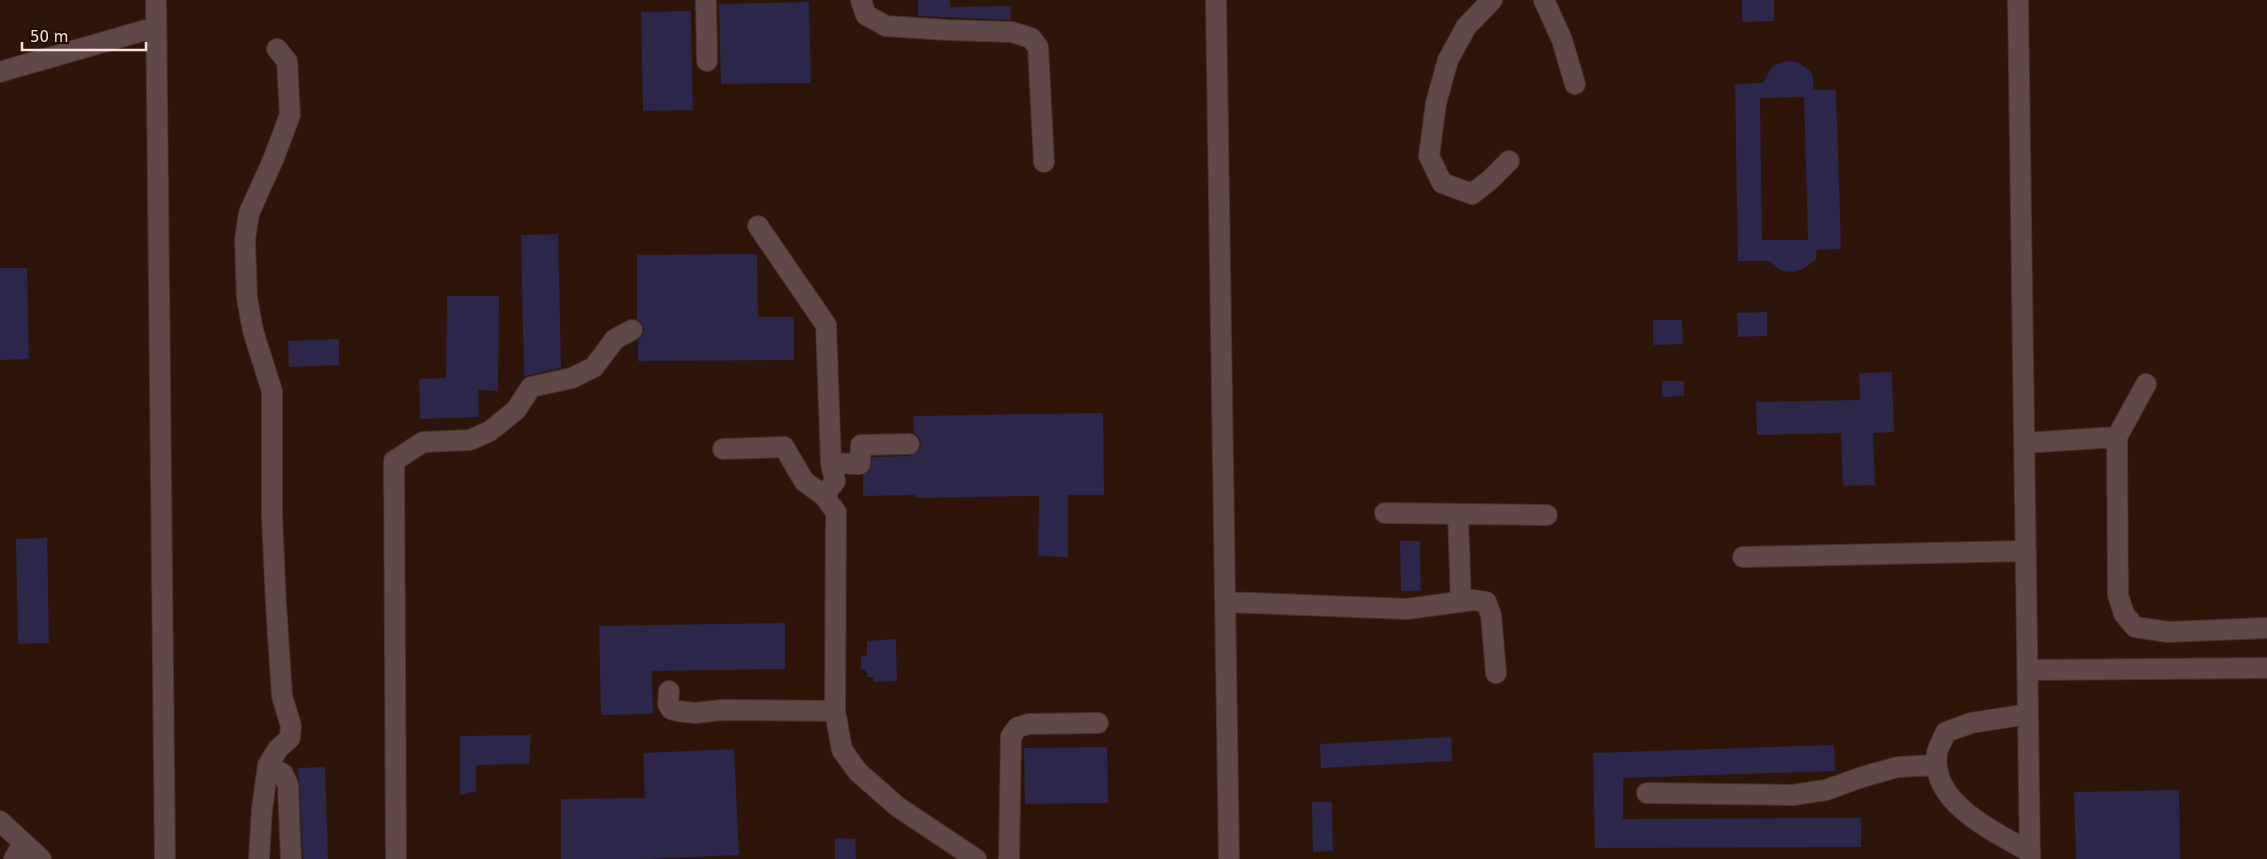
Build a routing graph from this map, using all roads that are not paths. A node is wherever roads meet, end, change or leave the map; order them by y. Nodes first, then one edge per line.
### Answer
1 (156, 0) edge
2 (706, 0) edge
3 (861, 0) edge
4 (1216, 0) edge
5 (1492, 0) edge
6 (1544, 0) edge
7 (2018, 0) edge
8 (156, 27) junction
9 (277, 49) dead end
10 (707, 61) dead end
11 (0, 72) edge
12 (1575, 84) dead end
13 (1509, 161) dead end
14 (1044, 162) dead end
15 (758, 226) dead end
16 (632, 330) dead end
17 (2146, 384) dead end
18 (2117, 437) junction
19 (2024, 443) junction
20 (909, 444) dead end
21 (723, 449) dead end
22 (831, 463) junction
23 (824, 496) junction
24 (1385, 513) dead end
25 (1458, 514) junction
26 (1547, 515) dead end
27 (2026, 551) junction
28 (1743, 557) dead end
29 (1225, 602) junction
30 (1461, 602) junction
31 (2267, 628) edge
32 (2267, 668) edge
33 (2028, 670) junction
34 (1496, 673) dead end
35 (670, 691) dead end
36 (834, 711) junction
37 (2028, 714) junction
38 (1098, 723) dead end
39 (268, 765) junction
40 (1937, 765) junction
41 (1647, 793) dead end
42 (0, 821) edge
43 (18, 851) edge
44 (2030, 856) edge
45 (41, 859) edge
46 (165, 859) edge
47 (259, 859) edge
48 (291, 859) edge
49 (396, 859) edge
50 (976, 859) edge
51 (1009, 859) edge
52 (1229, 859) edge

1 - 8 street
2 - 10 street
3 - 14 street
4 - 29 street
5 - 13 street
6 - 12 street
7 - 19 street
8 - 11 street
8 - 46 street
9 - 39 street
15 - 22 street
16 - 49 street
17 - 18 street
18 - 19 street
18 - 31 street
19 - 27 street
20 - 22 street
21 - 23 street
22 - 23 street
23 - 36 street
24 - 25 street
25 - 26 street
25 - 30 street
27 - 28 street
27 - 33 street
29 - 30 street
29 - 52 street
30 - 34 street
32 - 33 street
33 - 37 street
35 - 36 street
36 - 50 street
37 - 40 street
37 - 44 street
38 - 51 street
39 - 47 street
39 - 48 street
40 - 41 street
40 - 44 street
42 - 43 street
43 - 45 street

